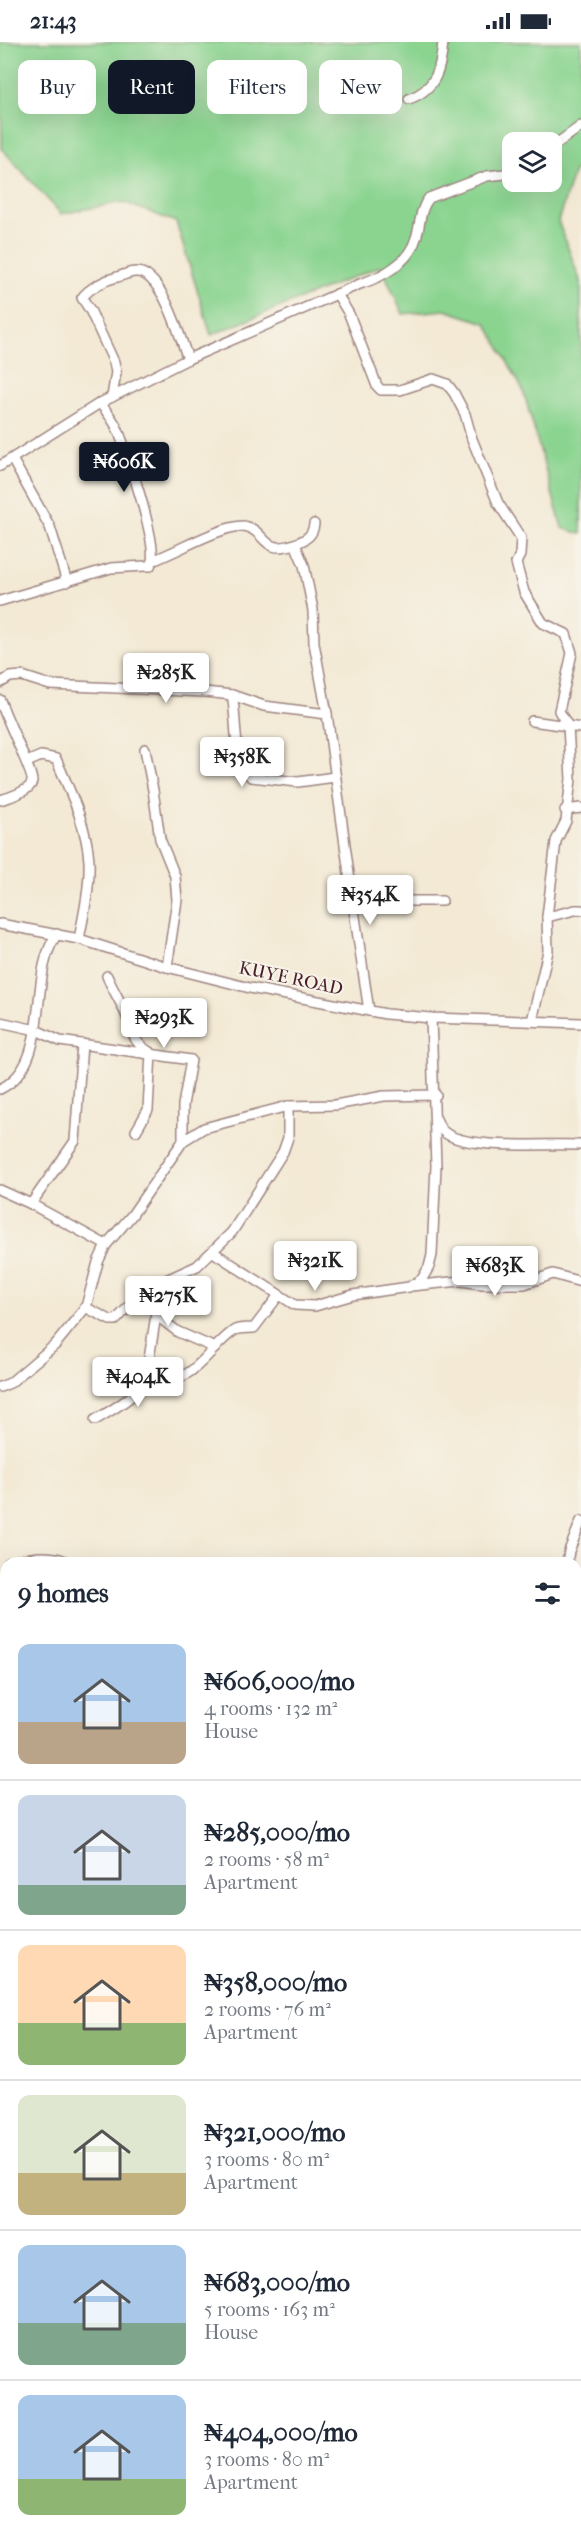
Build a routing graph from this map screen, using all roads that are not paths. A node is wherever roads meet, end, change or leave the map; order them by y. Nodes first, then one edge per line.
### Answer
1 (443, 42) edge
2 (409, 99) dead end
3 (581, 126) edge
4 (562, 140) edge
5 (502, 174) edge
6 (337, 294) junction
7 (188, 359) junction
8 (112, 397) junction
9 (100, 403) junction
10 (12, 459) junction
11 (0, 466) edge
12 (314, 524) dead end
13 (295, 544) junction
14 (152, 561) junction
15 (67, 582) junction
16 (0, 601) edge
17 (0, 683) edge
18 (232, 695) junction
19 (0, 701) edge
20 (327, 714) junction
21 (532, 721) dead end
22 (568, 726) junction
23 (581, 728) edge
24 (144, 749) dead end
25 (27, 762) junction
26 (335, 777) junction
27 (0, 800) edge
28 (581, 808) edge
29 (566, 810) junction
30 (442, 901) dead end
31 (354, 910) junction
32 (581, 910) edge
33 (547, 917) junction
34 (0, 924) edge
35 (57, 934) junction
36 (79, 939) junction
37 (167, 968) junction
38 (107, 976) dead end
39 (369, 1011) junction
40 (431, 1018) junction
41 (532, 1021) junction
42 (0, 1022) edge
43 (581, 1023) edge
44 (36, 1030) junction
45 (82, 1044) junction
46 (151, 1053) junction
47 (0, 1089) edge
48 (436, 1095) junction
49 (288, 1106) junction
50 (434, 1117) junction
51 (136, 1131) dead end
52 (183, 1141) junction
53 (581, 1145) edge
54 (0, 1190) edge
55 (32, 1204) junction
56 (106, 1245) junction
57 (213, 1252) junction
58 (581, 1282) edge
59 (409, 1287) junction
60 (147, 1294) junction
61 (279, 1295) junction
62 (85, 1307) junction
63 (156, 1315) junction
64 (215, 1348) junction
65 (150, 1371) junction
66 (0, 1387) edge
67 (95, 1420) dead end
68 (581, 1521) edge
69 (568, 1557) edge

1 - 2 street
3 - 4 street
5 - 6 street
6 - 7 street
6 - 22 street
7 - 8 street
7 - 8 street
8 - 9 street
9 - 10 street
9 - 14 street
10 - 11 street
10 - 15 street
12 - 13 street
13 - 14 street
13 - 20 street
14 - 15 street
15 - 16 street
17 - 18 street
18 - 20 street
18 - 26 street
19 - 25 street
20 - 26 street
21 - 22 street
22 - 23 street
22 - 29 street
24 - 37 street
25 - 27 street
25 - 36 street
26 - 31 street
28 - 29 street
29 - 33 street
30 - 31 street
31 - 39 street
32 - 33 street
33 - 41 street
34 - 35 street, KUYE ROAD
35 - 36 street, KUYE ROAD
35 - 44 street
36 - 37 street, KUYE ROAD
37 - 39 street, KUYE ROAD
38 - 46 street
39 - 40 street, KUYE ROAD
40 - 41 street, KUYE ROAD
40 - 48 street
41 - 43 street, KUYE ROAD
42 - 44 street
44 - 45 street
44 - 47 street
45 - 46 street
45 - 55 street
46 - 51 street
46 - 52 street
48 - 49 street
48 - 50 street
49 - 52 street
49 - 57 street
50 - 53 street
50 - 59 street
52 - 56 street
54 - 55 street
55 - 56 street
56 - 62 street
57 - 60 street
57 - 61 street
58 - 59 street
59 - 61 street
60 - 62 street
60 - 63 street
61 - 64 street
62 - 66 street
63 - 64 street
63 - 65 street
64 - 65 street
65 - 67 street
68 - 69 street

